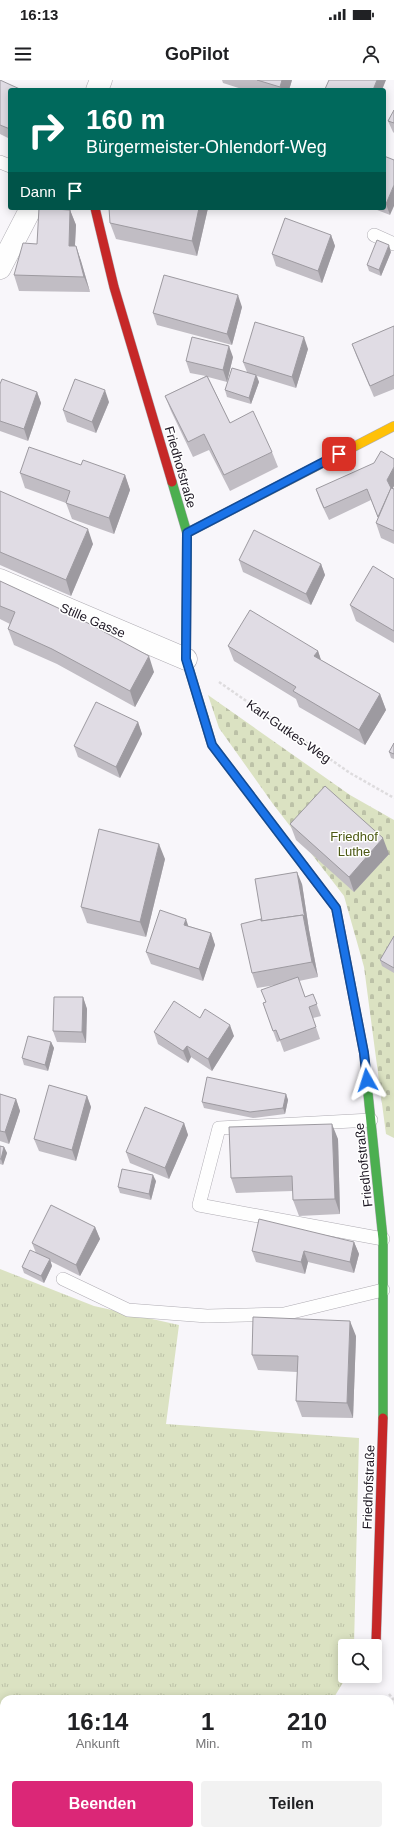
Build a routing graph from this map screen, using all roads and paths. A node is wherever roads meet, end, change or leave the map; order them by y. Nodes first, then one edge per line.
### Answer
1 (30, 210) edge
2 (95, 210) edge
3 (374, 236) dead end
4 (394, 244) edge
5 (0, 268) edge
6 (394, 426) edge
7 (187, 533) junction
8 (0, 580) edge
9 (186, 659) junction
10 (218, 682) dead end
11 (394, 798) edge
12 (372, 1120) junction
13 (383, 1239) junction
14 (63, 1279) dead end
15 (383, 1290) junction
16 (380, 1539) junction
17 (394, 1541) edge
18 (376, 1639) edge

1 - 5 street
2 - 7 street, Friedhofstraße
3 - 4 lane
6 - 7 street
7 - 9 street, Friedhofstraße
8 - 9 street, Stille Gasse
9 - 12 street, Friedhofstraße
10 - 11 path, Karl-Gutkes-Weg
12 - 13 street, Friedhofstraße
12 - 13 lane
13 - 15 street, Friedhofstraße
14 - 15 lane
15 - 16 street, Friedhofstraße
16 - 17 lane
16 - 18 street, Friedhofstraße

